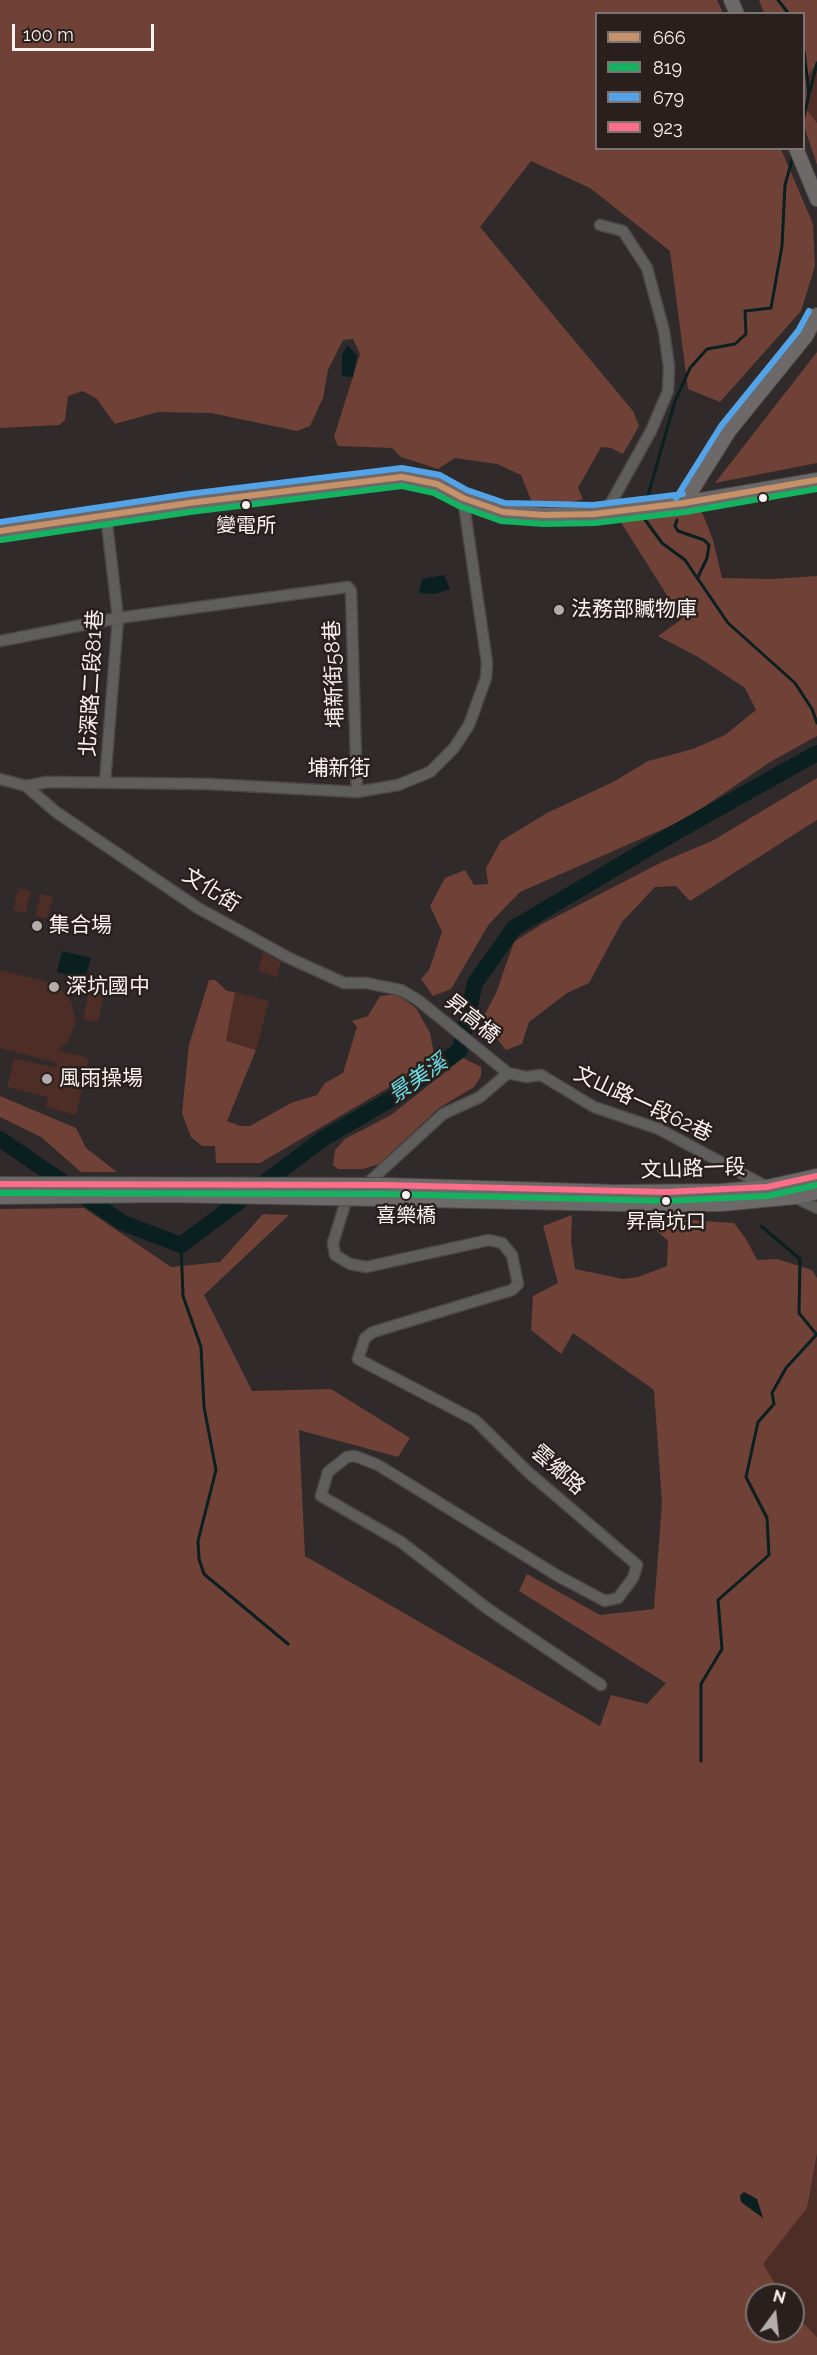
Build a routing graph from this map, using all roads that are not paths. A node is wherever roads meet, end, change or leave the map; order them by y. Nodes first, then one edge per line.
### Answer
1 (797, 153) edge
2 (817, 199) edge
3 (600, 225) dead end
4 (817, 315) edge
5 (817, 480) edge
6 (463, 498) junction
7 (684, 502) junction
8 (606, 512) junction
9 (106, 515) junction
10 (0, 531) edge
11 (118, 618) junction
12 (0, 641) edge
13 (0, 778) edge
14 (105, 782) junction
15 (26, 786) junction
16 (357, 792) junction
17 (418, 1000) joint
18 (505, 1071) junction
19 (817, 1176) edge
20 (0, 1184) edge
21 (766, 1187) junction
22 (817, 1192) edge
23 (0, 1197) edge
24 (795, 1197) junction
25 (568, 1198) junction
26 (817, 1208) edge
27 (602, 1685) dead end

1 - 2 main road
3 - 8 street
4 - 7 main road
5 - 7 main road
6 - 8 main road
6 - 9 main road
6 - 16 street, 埔新街
7 - 8 main road
9 - 10 main road
9 - 11 street, 北深路二段81巷
11 - 12 street
11 - 14 street, 北深路二段81巷
11 - 16 street, 埔新街58巷
13 - 15 street, 文化街
14 - 15 street, 埔新街
14 - 16 street, 埔新街
15 - 17 street, 文化街
17 - 18 street, 昇高橋
18 - 21 street, 文山路一段62巷
18 - 27 street, 雲鄉路
19 - 21 main road, 文山路一段
20 - 25 main road, bridge
21 - 24 street, 文山路一段62巷
21 - 25 main road, 文山路一段
22 - 24 main road, 文山路一段
23 - 25 main road, bridge
24 - 25 main road, 文山路一段
24 - 26 street, 文山路一段62巷

